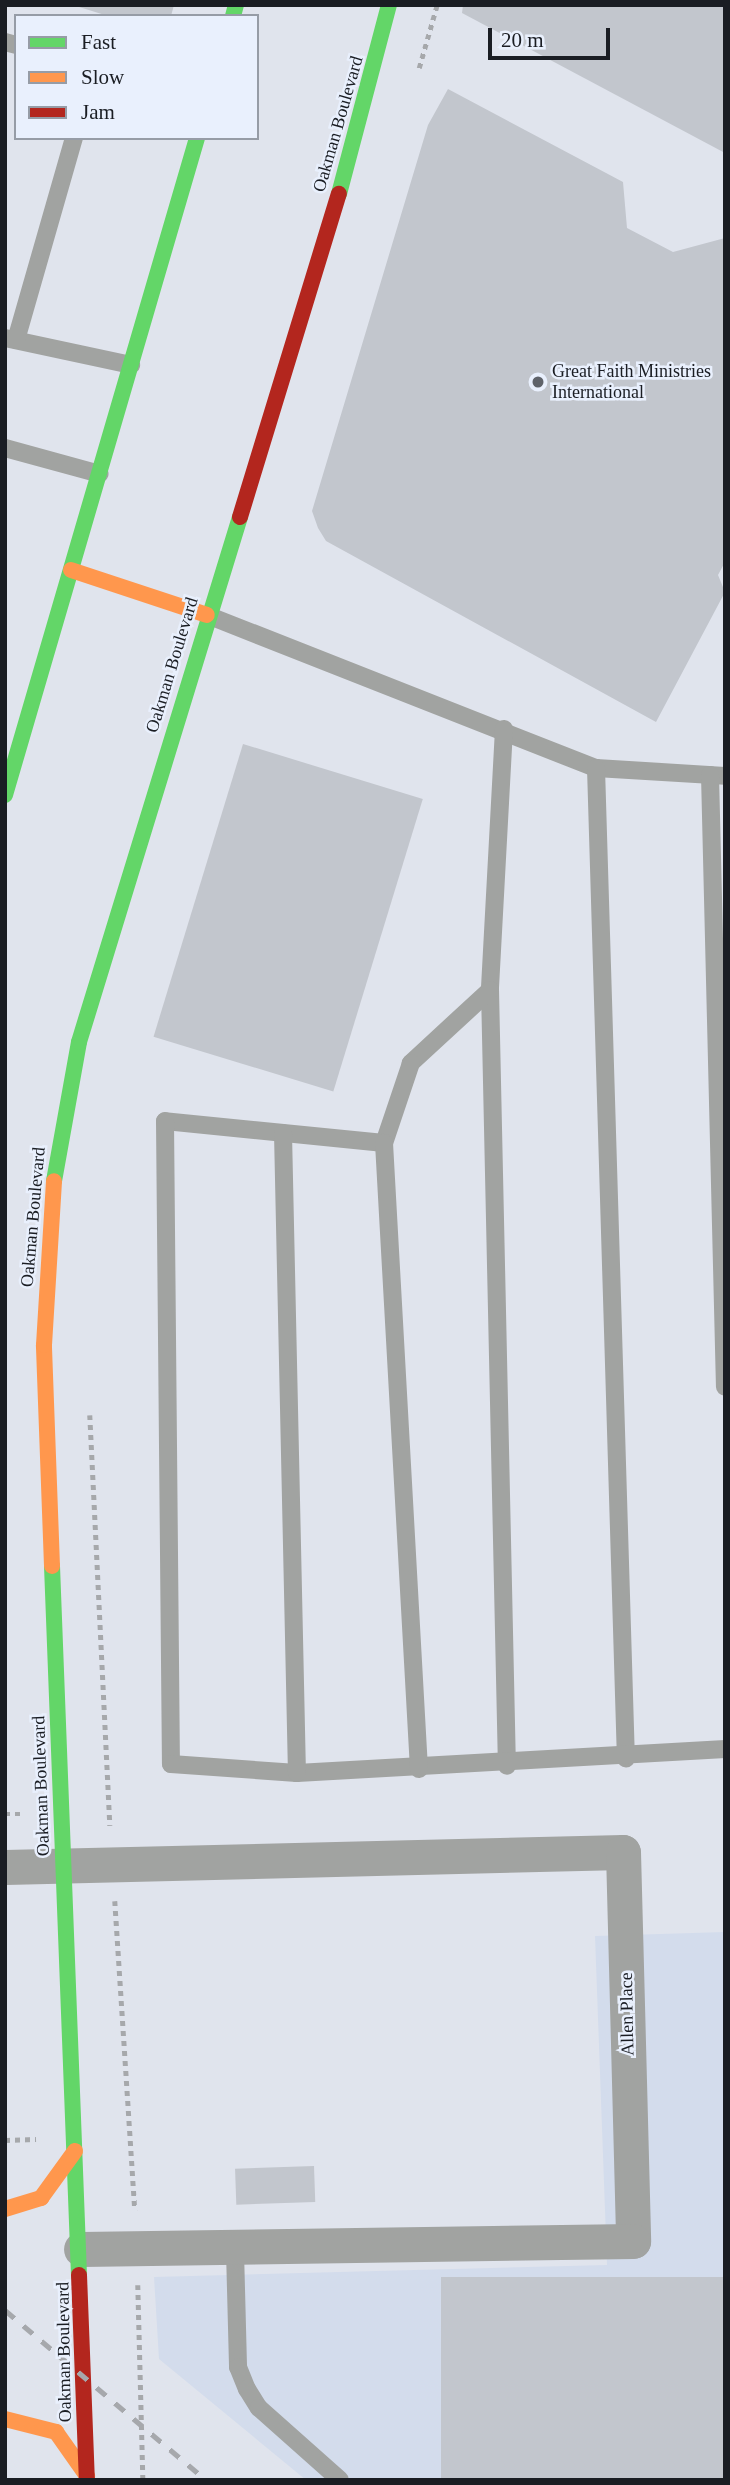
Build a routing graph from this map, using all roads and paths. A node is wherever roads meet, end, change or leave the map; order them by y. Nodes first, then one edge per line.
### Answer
1 (389, 5) edge
2 (73, 140) edge
3 (196, 140) edge
4 (10, 339) edge
5 (131, 365) junction
6 (5, 448) edge
7 (100, 474) junction
8 (71, 570) junction
9 (207, 615) junction
10 (505, 729) junction
11 (596, 768) junction
12 (717, 776) edge
13 (5, 794) edge
14 (490, 990) junction
15 (283, 1133) junction
16 (384, 1143) junction
17 (725, 1387) edge
18 (725, 1749) edge
19 (626, 1759) junction
20 (508, 1766) junction
21 (419, 1769) junction
22 (297, 1773) junction
23 (5, 1814) edge
24 (29, 1814) dead end
25 (63, 1866) junction
26 (5, 1867) edge
27 (46, 2138) dead end
28 (5, 2140) edge
29 (75, 2151) junction
30 (5, 2209) edge
31 (81, 2249) junction
32 (137, 2250) junction
33 (235, 2251) junction
34 (5, 2420) edge
35 (87, 2478) edge
36 (143, 2480) edge
37 (340, 2480) edge

1 - 9 street, Oakman Boulevard
2 - 4 lane
3 - 5 street
4 - 5 lane
5 - 7 street
6 - 7 lane
7 - 8 street
8 - 9 street
8 - 13 street
9 - 10 lane
9 - 25 street, Oakman Boulevard
10 - 11 lane
10 - 14 lane
11 - 12 lane
11 - 19 lane
12 - 17 lane
14 - 16 lane
14 - 20 lane
15 - 16 lane
15 - 22 lane
15 - 22 lane
16 - 21 lane
18 - 19 lane
19 - 20 lane
20 - 21 lane
21 - 22 lane
23 - 24 path
25 - 26 street, Allen Place
25 - 29 street, Oakman Boulevard
25 - 33 street, Allen Place
27 - 28 path
29 - 30 street
29 - 31 street, Oakman Boulevard
31 - 32 street, Allen Place
31 - 35 street, Oakman Boulevard
32 - 33 street, Allen Place
32 - 36 path
33 - 37 lane
34 - 35 street

